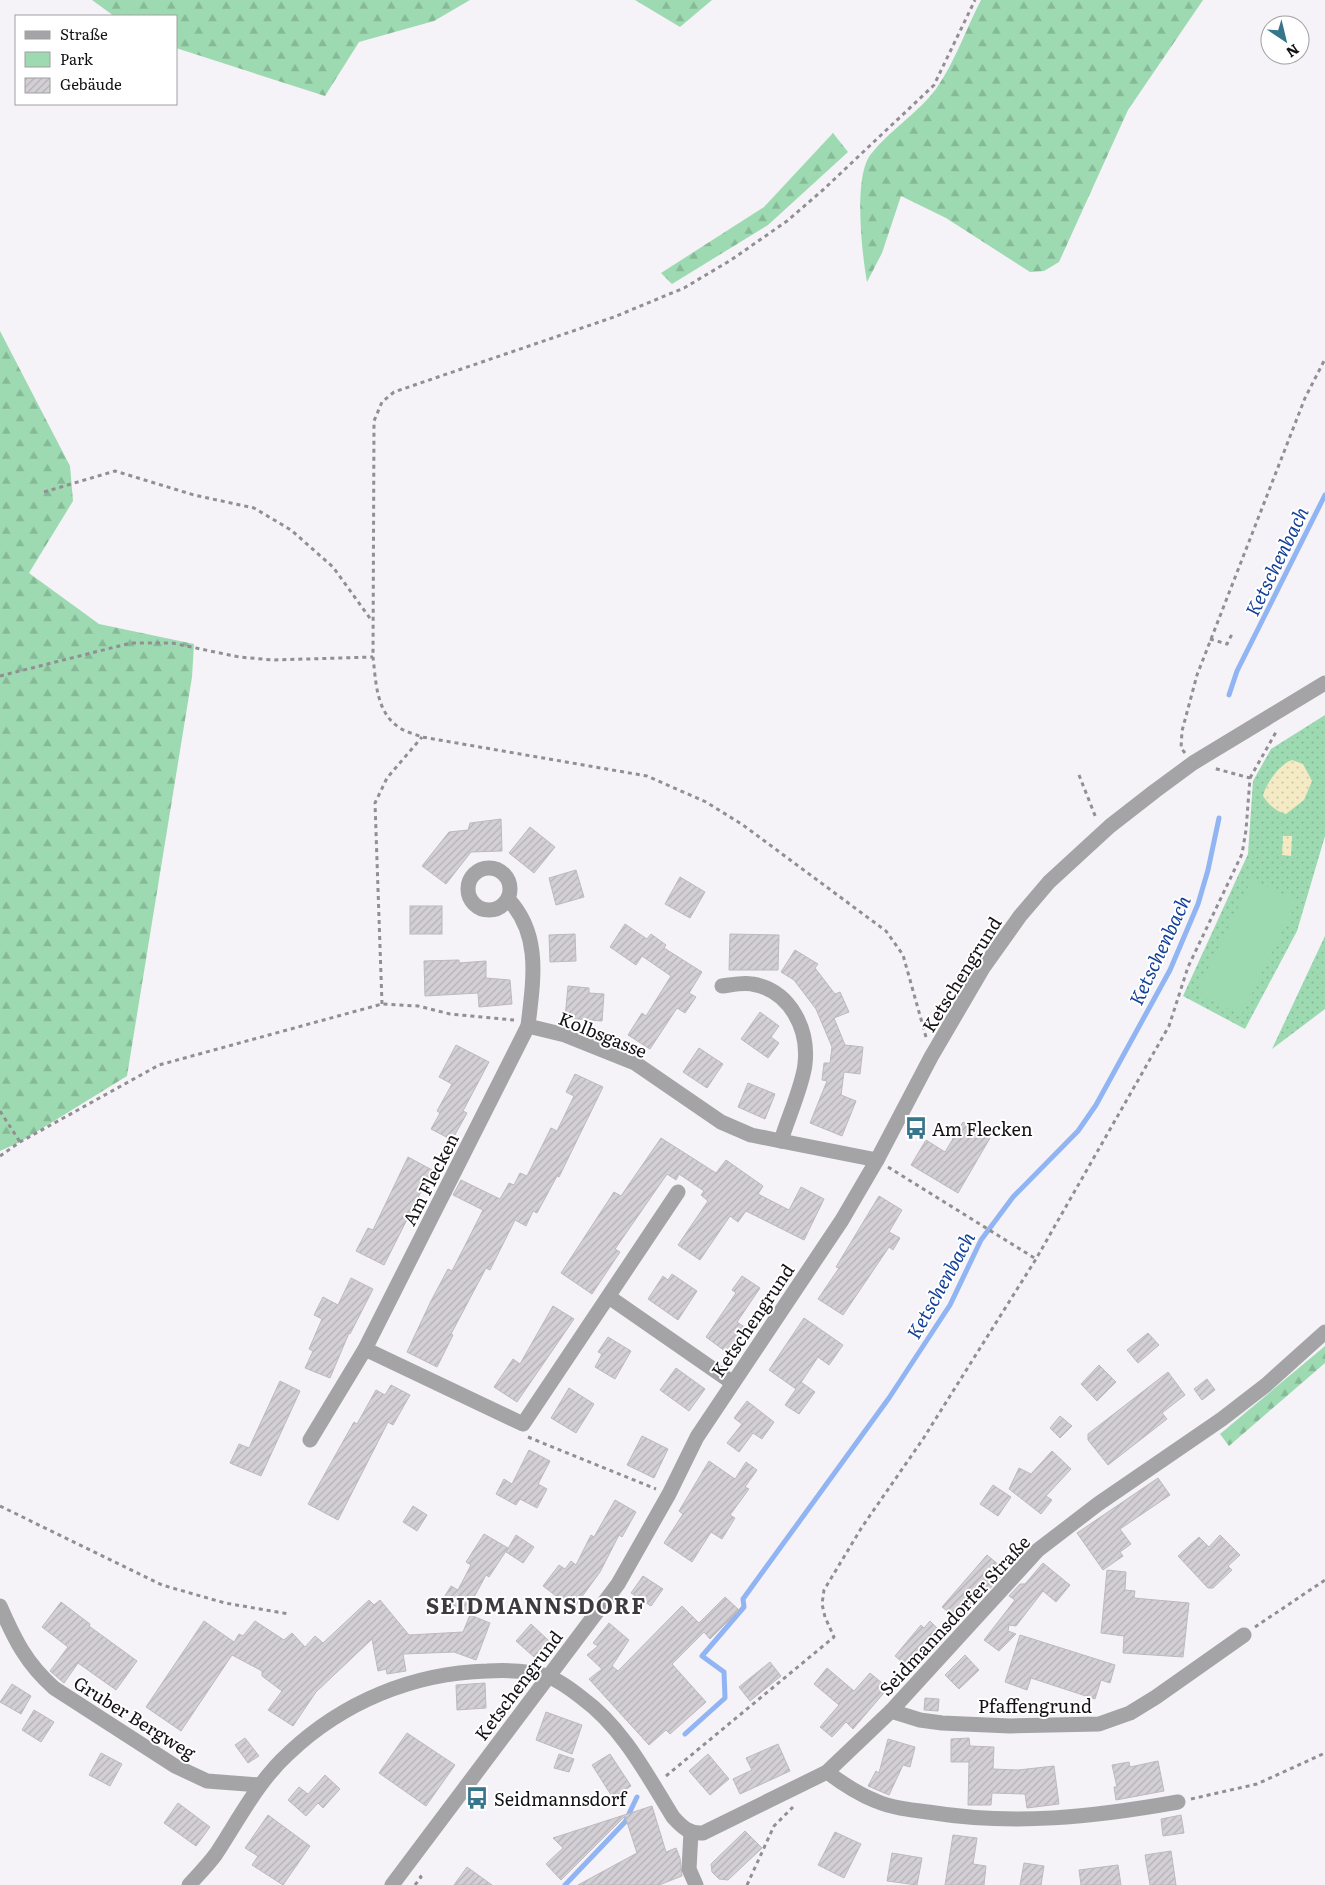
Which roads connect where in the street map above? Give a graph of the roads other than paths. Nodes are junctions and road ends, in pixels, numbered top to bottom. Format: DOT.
graph roads {
  1 [pos="1325,683"];
  2 [pos="508,899"];
  3 [pos="722,986"];
  4 [pos="528,1026"];
  5 [pos="781,1141"];
  6 [pos="877,1160"];
  7 [pos="678,1192"];
  8 [pos="609,1297"];
  9 [pos="1325,1332"];
  10 [pos="365,1349"];
  11 [pos="733,1383"];
  12 [pos="310,1440"];
  13 [pos="0,1606"];
  14 [pos="1244,1635"];
  15 [pos="548,1676"];
  16 [pos="891,1711"];
  17 [pos="827,1772"];
  18 [pos="260,1785"];
  19 [pos="1178,1802"];
  20 [pos="691,1832"];
  21 [pos="189,1885"];
  22 [pos="392,1885"];
  23 [pos="696,1885"];
  1 -- 6 [label="street, Ketschengrund"];
  2 -- 4 [label="street"];
  3 -- 5 [label="street"];
  4 -- 5 [label="street, Kolbsgasse"];
  4 -- 10 [label="street, Am Flecken"];
  5 -- 6 [label="street, Kolbsgasse"];
  6 -- 11 [label="street, Ketschengrund"];
  7 -- 8 [label="street"];
  8 -- 10 [label="street"];
  8 -- 11 [label="street"];
  9 -- 16 [label="street, Seidmannsdorfer Straße"];
  10 -- 12 [label="street, Am Flecken"];
  11 -- 15 [label="street, Ketschengrund"];
  13 -- 18 [label="street, Gruber Bergweg"];
  14 -- 16 [label="street, Pfaffengrund"];
  15 -- 18 [label="street"];
  15 -- 20 [label="street"];
  15 -- 22 [label="street, Ketschengrund"];
  16 -- 17 [label="street, Seidmannsdorfer Straße"];
  17 -- 19 [label="street"];
  17 -- 20 [label="street, Seidmannsdorfer Straße"];
  18 -- 21 [label="street"];
  20 -- 23 [label="street"];
}
